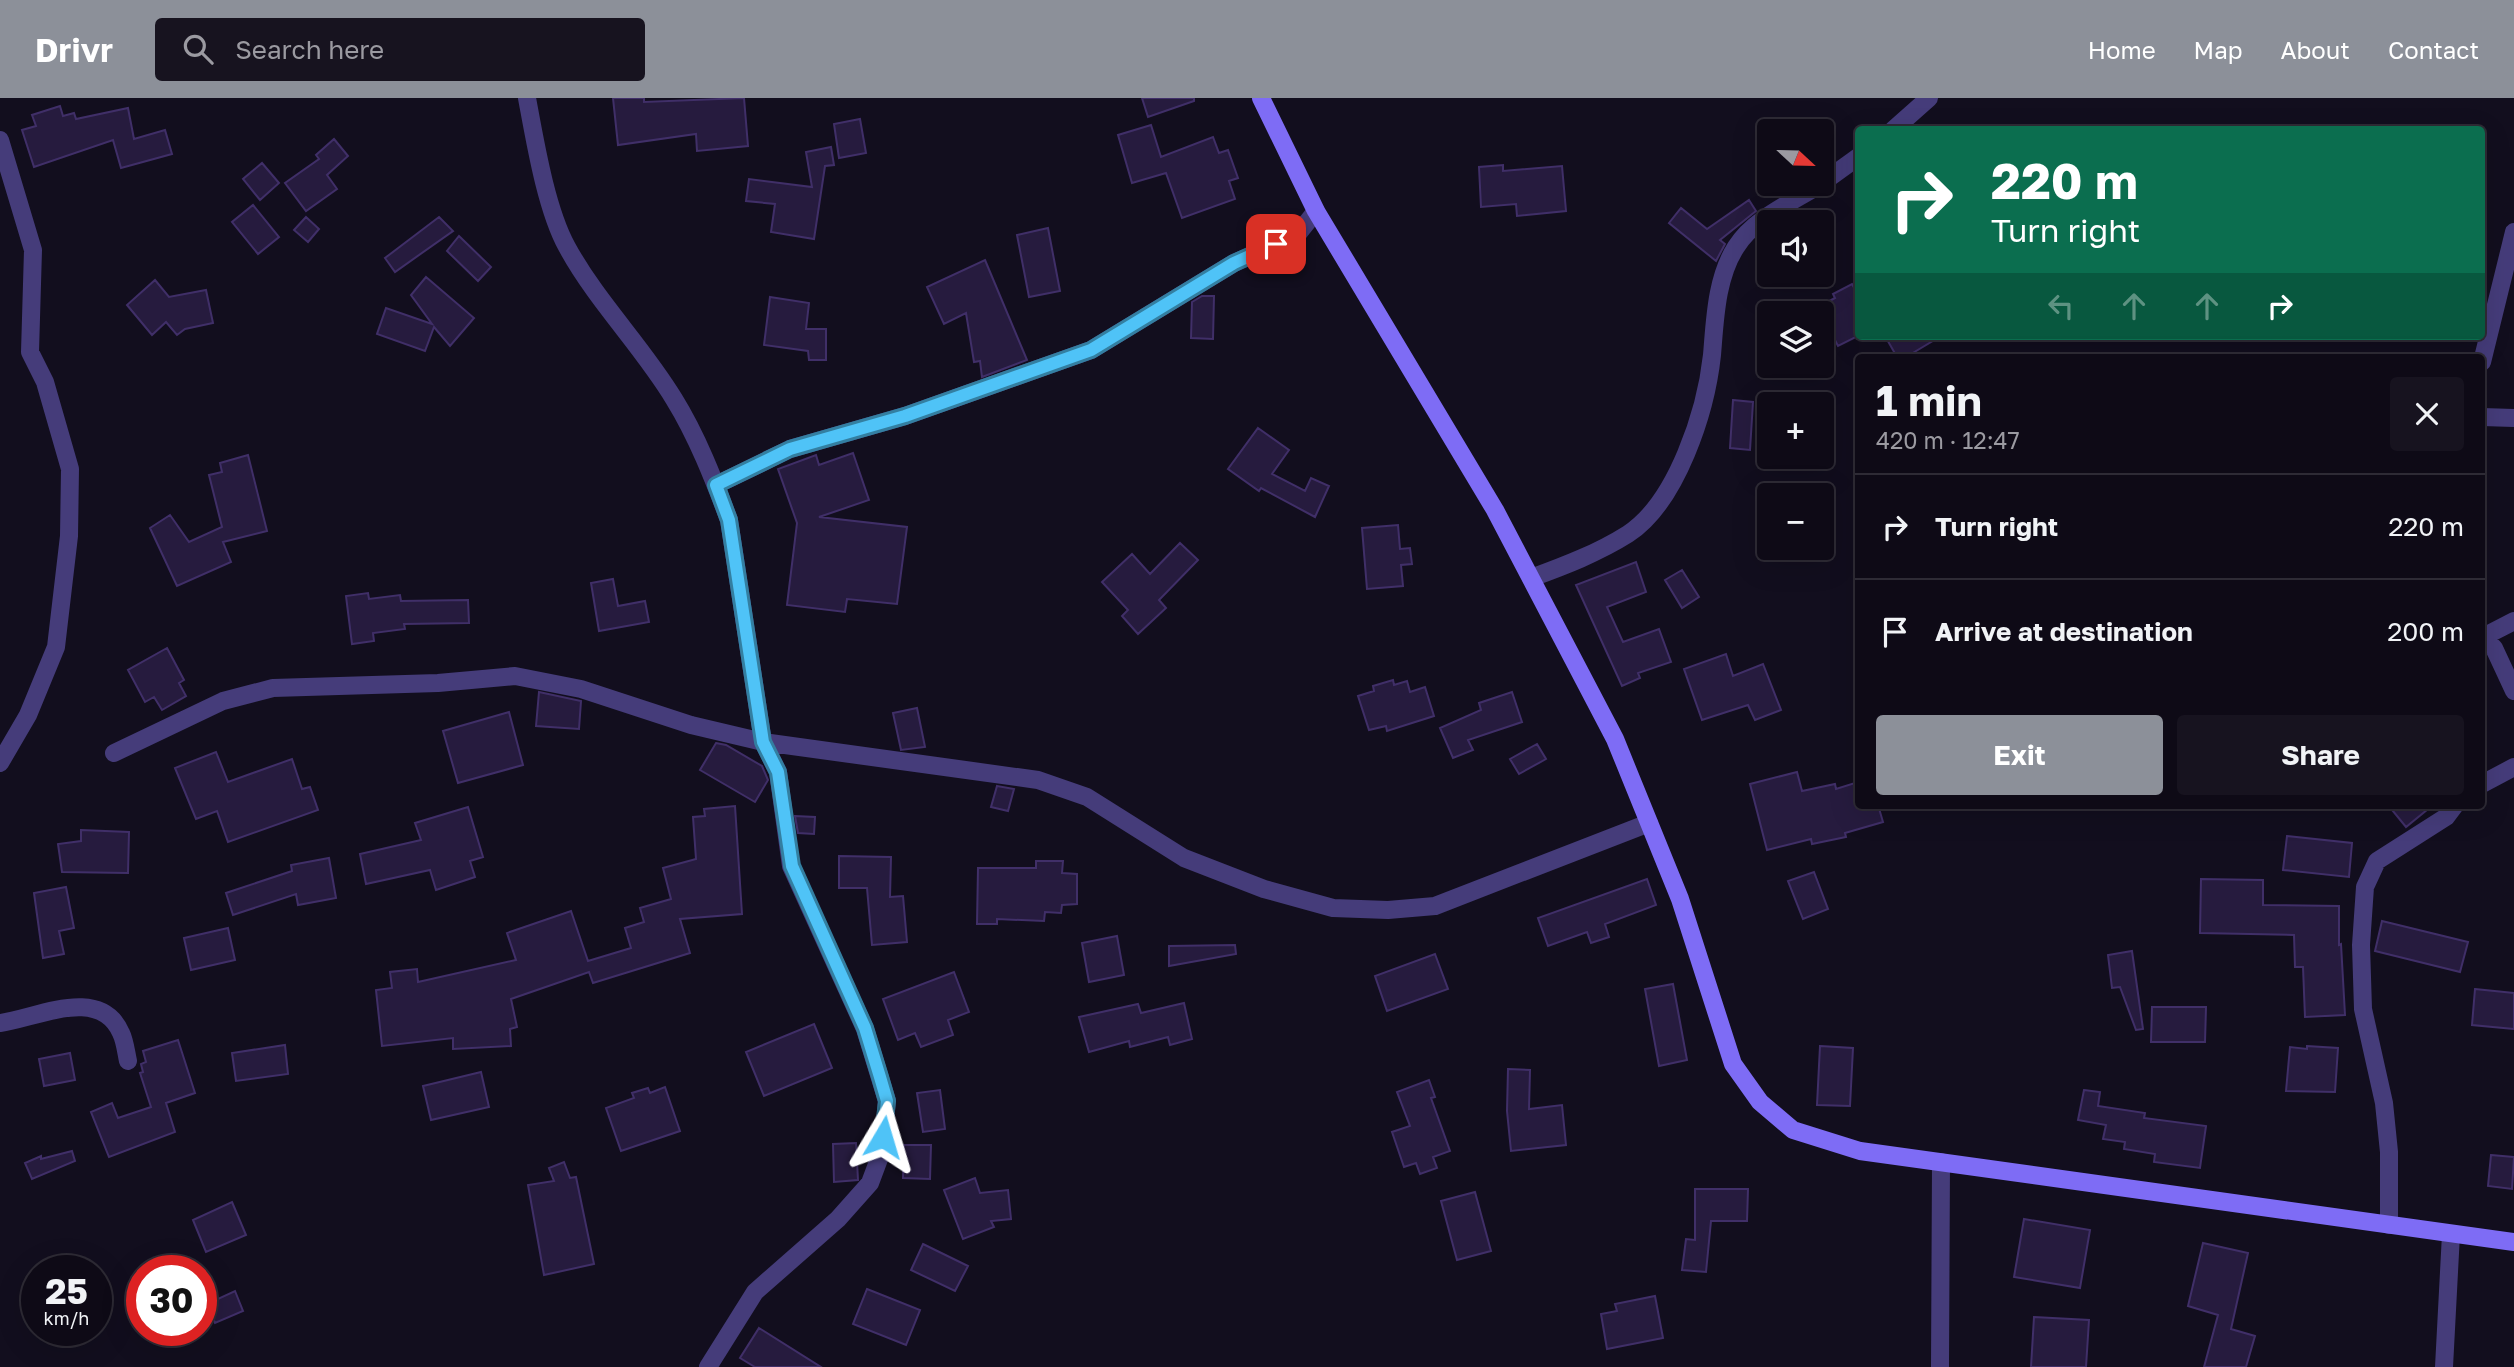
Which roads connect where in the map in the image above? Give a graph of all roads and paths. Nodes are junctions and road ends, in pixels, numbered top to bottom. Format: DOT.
graph roads {
  1 [pos="527,98"];
  2 [pos="1261,98"];
  3 [pos="1929,98"];
  4 [pos="1898,126"];
  5 [pos="0,140"];
  6 [pos="1855,159"];
  7 [pos="1834,174"];
  8 [pos="1801,196"];
  9 [pos="1317,211"];
  10 [pos="2514,232"];
  11 [pos="2484,354"];
  12 [pos="2485,417"];
  13 [pos="2514,418"];
  14 [pos="716,485"];
  15 [pos="1531,578"];
  16 [pos="2514,621"];
  17 [pos="2485,636"];
  18 [pos="2485,640"];
  19 [pos="2514,691"];
  20 [pos="763,742"];
  21 [pos="114,753"];
  22 [pos="0,763"];
  23 [pos="2514,767"];
  24 [pos="2485,782"];
  25 [pos="2452,809"];
  26 [pos="1649,823"];
  27 [pos="0,1023"];
  28 [pos="128,1060"];
  29 [pos="1941,1162"];
  30 [pos="2389,1225"];
  31 [pos="2451,1234"];
  32 [pos="2514,1242"];
  33 [pos="708,1367"];
  34 [pos="1940,1367"];
  35 [pos="2444,1367"];
  1 -- 14 [label="street"];
  2 -- 9 [label="main road"];
  3 -- 4 [label="street"];
  5 -- 22 [label="street"];
  6 -- 7 [label="street"];
  8 -- 15 [label="street"];
  9 -- 14 [label="street"];
  9 -- 15 [label="main road"];
  10 -- 11 [label="street"];
  12 -- 13 [label="street"];
  14 -- 20 [label="street"];
  15 -- 26 [label="main road"];
  16 -- 17 [label="street"];
  18 -- 19 [label="street"];
  20 -- 21 [label="street"];
  20 -- 26 [label="street"];
  20 -- 33 [label="street"];
  23 -- 24 [label="street"];
  25 -- 30 [label="street"];
  26 -- 29 [label="main road"];
  27 -- 28 [label="street"];
  29 -- 30 [label="main road"];
  29 -- 34 [label="street"];
  30 -- 31 [label="main road"];
  31 -- 32 [label="main road"];
  31 -- 35 [label="street"];
}
